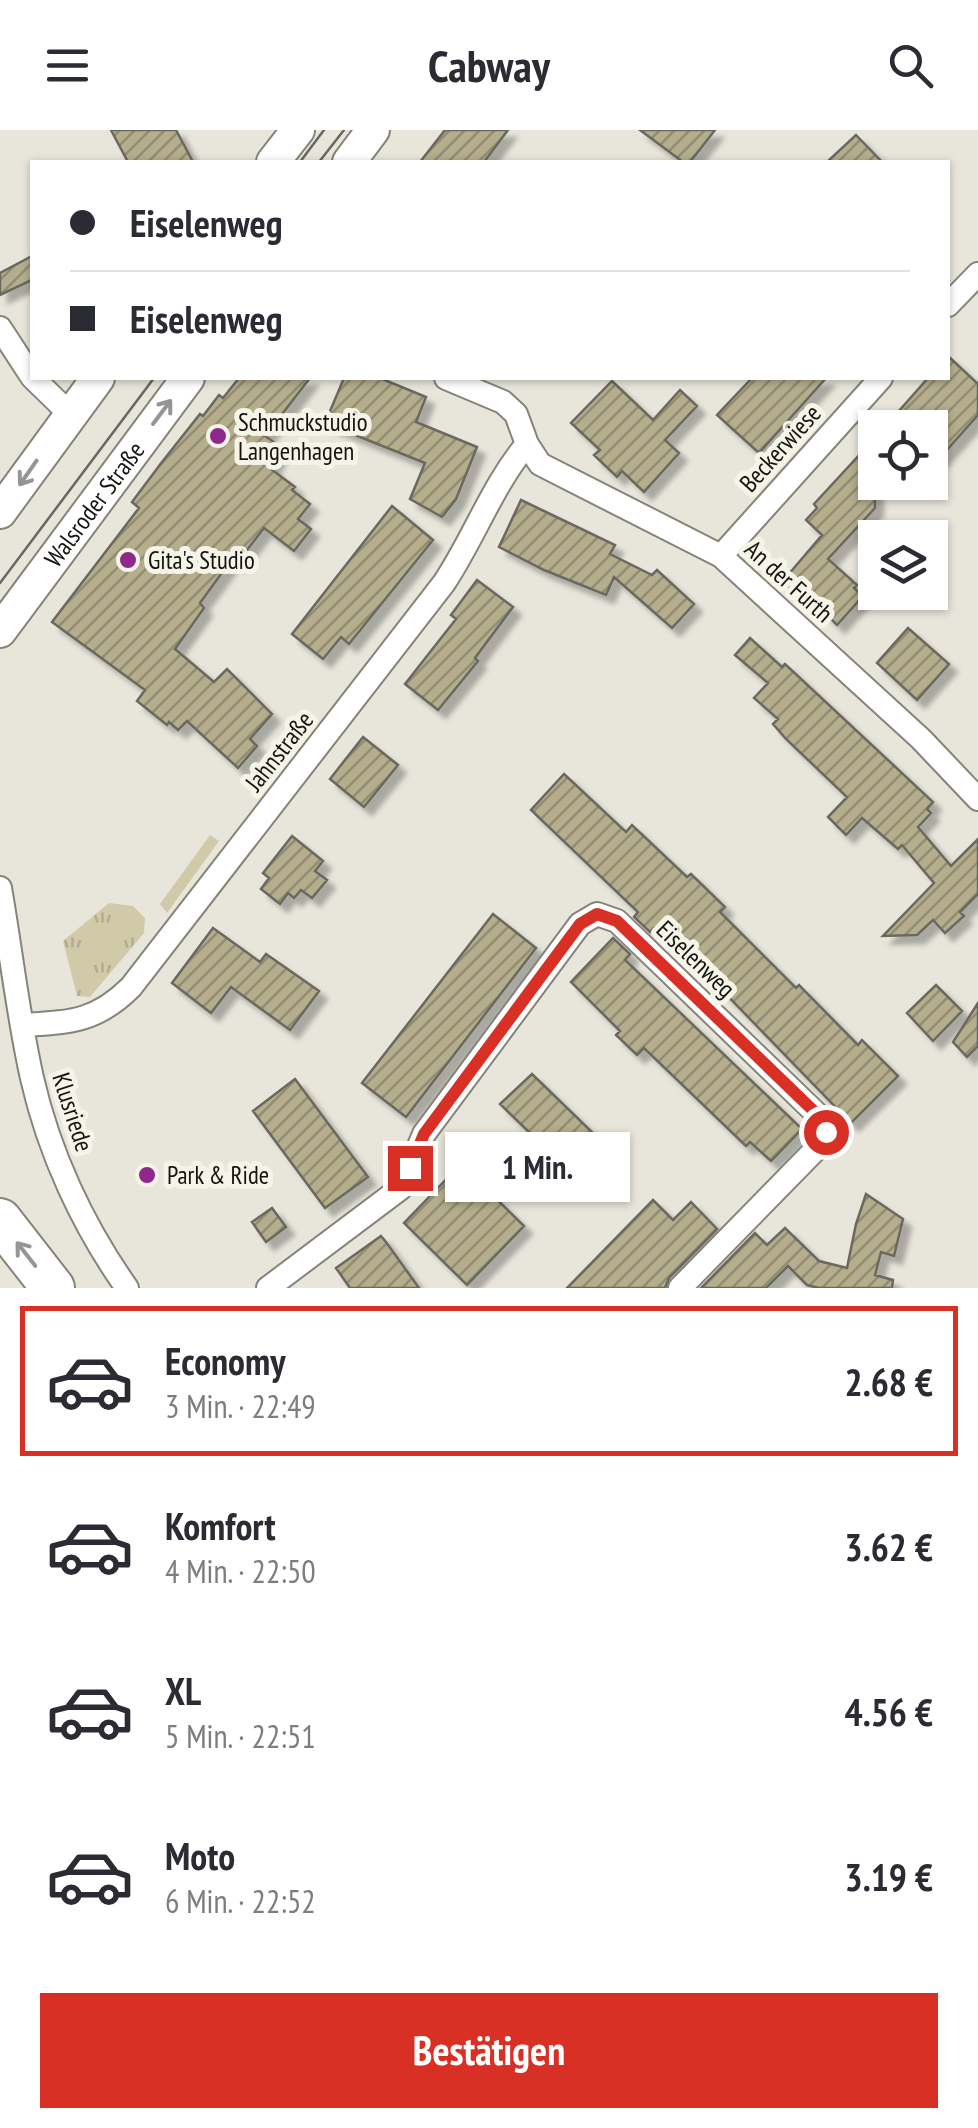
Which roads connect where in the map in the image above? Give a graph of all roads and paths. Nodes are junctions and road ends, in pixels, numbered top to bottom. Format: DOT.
graph roads {
  1 [pos="298,130"];
  2 [pos="373,130"];
  3 [pos="275,160"];
  4 [pos="350,160"];
  5 [pos="978,274"];
  6 [pos="950,303"];
  7 [pos="0,328"];
  8 [pos="30,373"];
  9 [pos="36,380"];
  10 [pos="96,380"];
  11 [pos="187,380"];
  12 [pos="451,380"];
  13 [pos="879,380"];
  14 [pos="70,414"];
  15 [pos="526,444"];
  16 [pos="0,512"];
  17 [pos="721,556"];
  18 [pos="0,631"];
  19 [pos="978,799"];
  20 [pos="0,888"];
  21 [pos="4,928"];
  22 [pos="24,1025"];
  23 [pos="0,1220"];
  24 [pos="53,1288"];
  25 [pos="127,1288"];
  26 [pos="268,1288"];
  27 [pos="680,1288"];
  1 -- 3 [label="main road"];
  2 -- 4 [label="main road"];
  5 -- 6 [label="street"];
  7 -- 8 [label="street"];
  9 -- 14 [label="street"];
  10 -- 14 [label="main road"];
  18 -- 11 [label="main road, Walsroder Straße, one-way"];
  12 -- 15 [label="street, An der Furth"];
  13 -- 17 [label="street, Beckerwiese"];
  14 -- 16 [label="main road, one-way"];
  15 -- 17 [label="street, An der Furth"];
  15 -- 22 [label="street, Jahnstraße"];
  17 -- 19 [label="street, An der Furth"];
  20 -- 21 [label="street, Klusriede"];
  21 -- 22 [label="street, Klusriede"];
  22 -- 25 [label="street, Klusriede"];
  24 -- 23 [label="highway, one-way"];
  26 -- 27 [label="street, Eiselenweg"];
}
